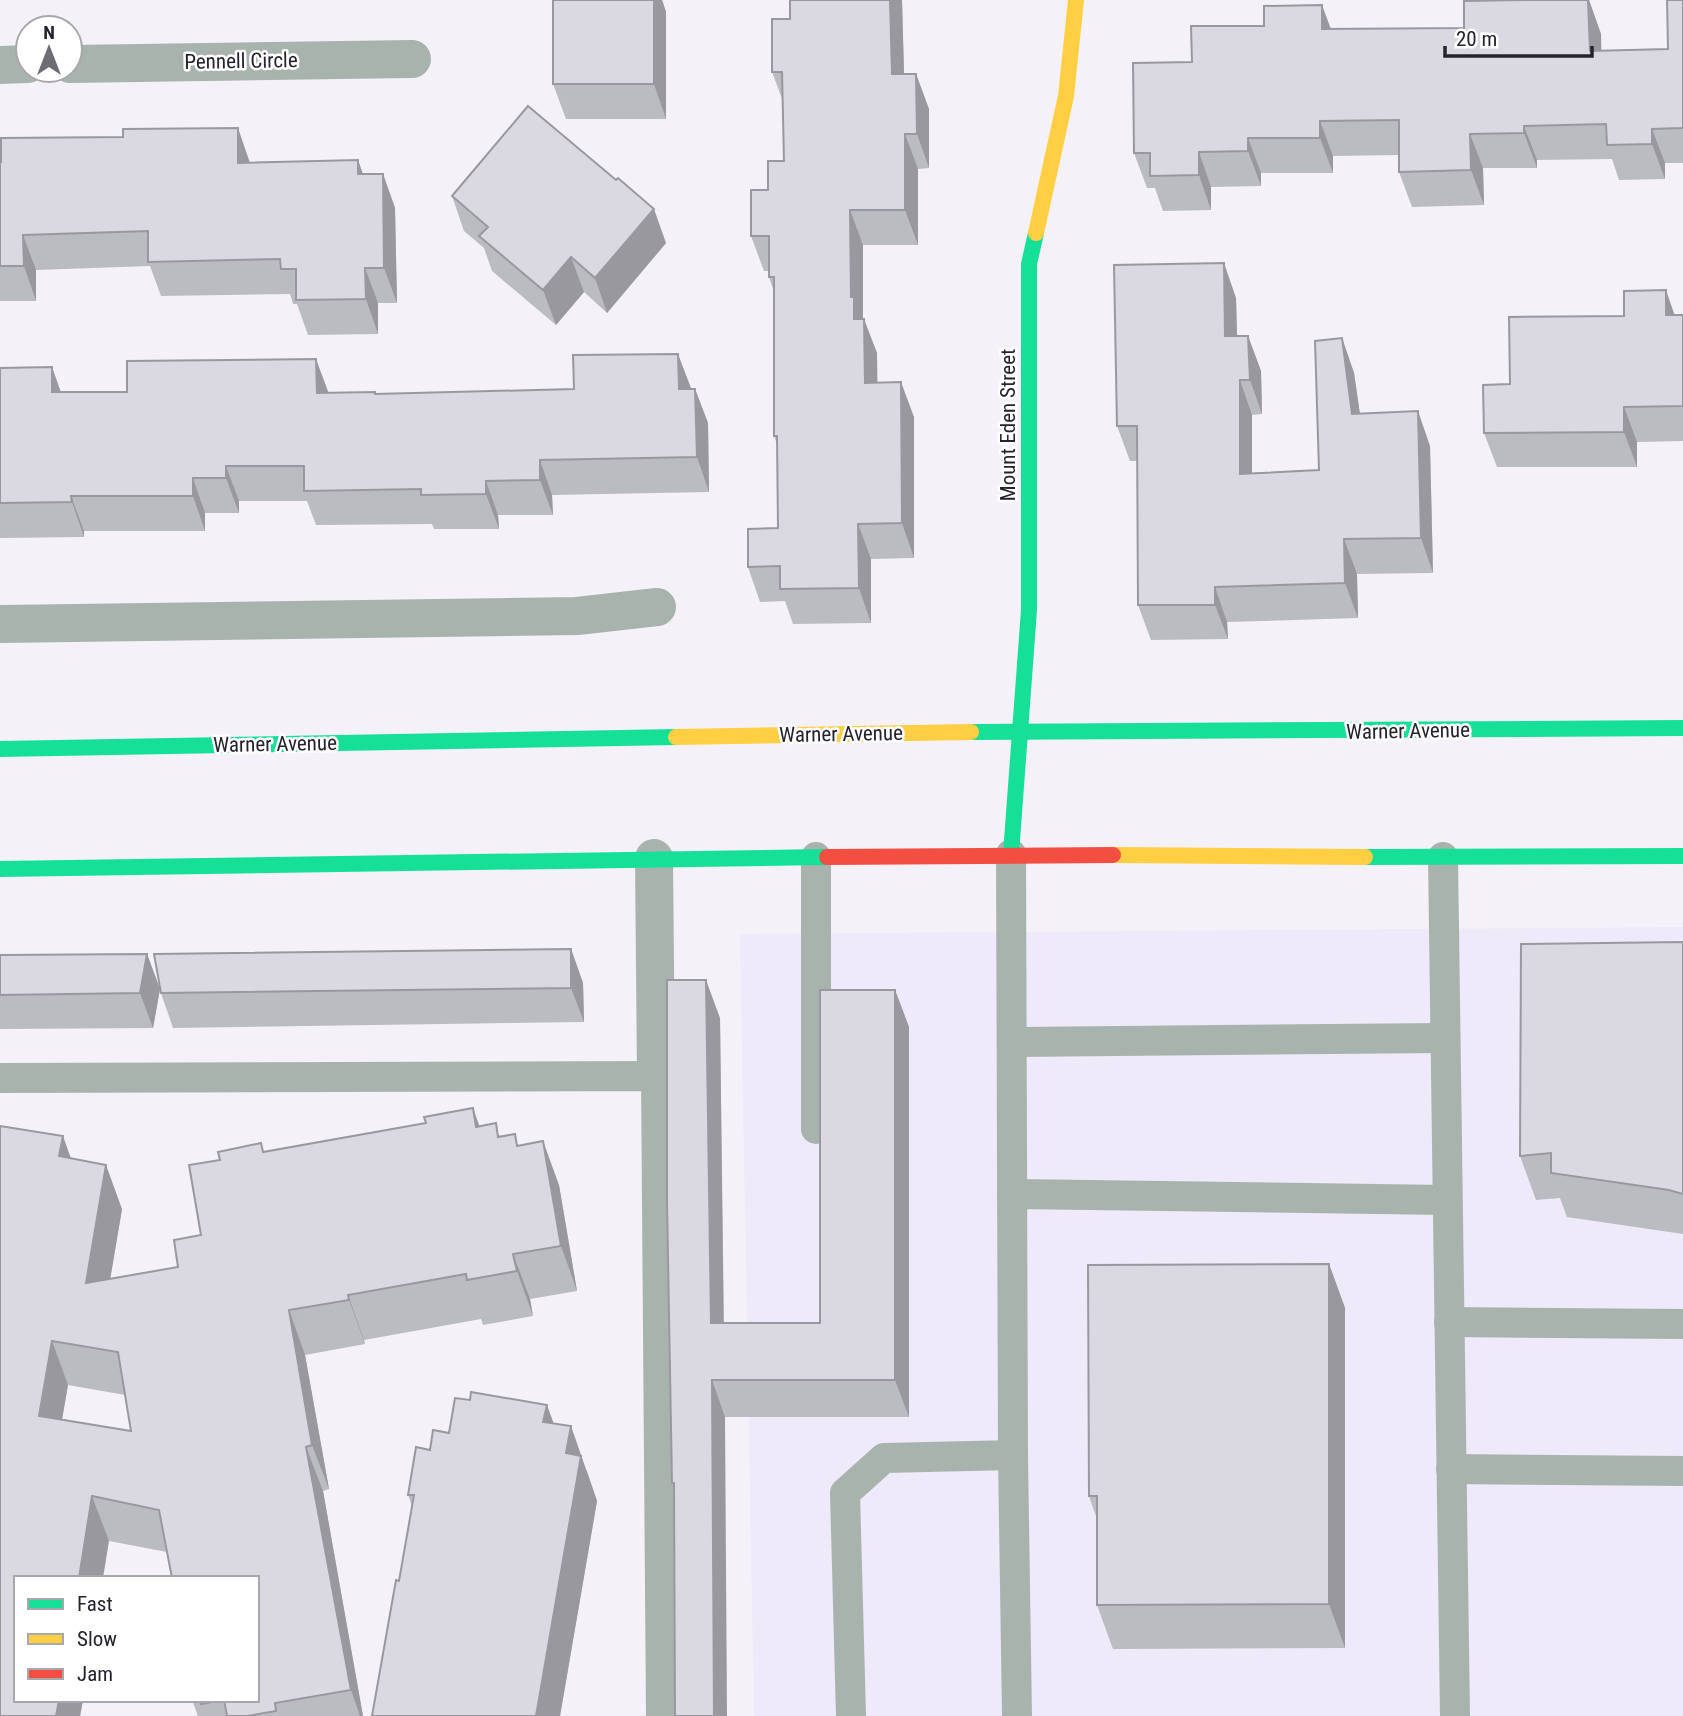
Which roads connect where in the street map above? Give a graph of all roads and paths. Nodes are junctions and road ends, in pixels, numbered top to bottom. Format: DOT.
graph roads {
  1 [pos="1076,0"];
  2 [pos="412,59"];
  3 [pos="84,64"];
  4 [pos="657,607"];
  5 [pos="0,624"];
  6 [pos="1683,728"];
  7 [pos="1022,731"];
  8 [pos="0,749"];
  9 [pos="1011,854"];
  10 [pos="1683,856"];
  11 [pos="816,857"];
  12 [pos="1443,857"];
  13 [pos="654,858"];
  14 [pos="0,869"];
  15 [pos="1445,1038"];
  16 [pos="1012,1042"];
  17 [pos="656,1076"];
  18 [pos="0,1078"];
  19 [pos="816,1129"];
  20 [pos="1012,1194"];
  21 [pos="1447,1200"];
  22 [pos="1449,1322"];
  23 [pos="1683,1324"];
  24 [pos="1013,1455"];
  25 [pos="1451,1469"];
  26 [pos="1683,1471"];
  27 [pos="662,1716"];
  28 [pos="851,1716"];
  29 [pos="1017,1716"];
  30 [pos="1455,1716"];
  1 -- 7 [label="main road, Mount Eden Street"];
  2 -- 3 [label="street, Pennell Circle"];
  4 -- 5 [label="street"];
  6 -- 7 [label="main road, Warner Avenue"];
  7 -- 8 [label="main road, Warner Avenue"];
  7 -- 9 [label="main road, Mount Eden Street"];
  9 -- 11 [label="main road"];
  9 -- 12 [label="main road"];
  9 -- 16 [label="lane"];
  10 -- 12 [label="main road"];
  11 -- 13 [label="main road"];
  11 -- 19 [label="lane"];
  12 -- 15 [label="lane"];
  13 -- 14 [label="main road"];
  13 -- 17 [label="street"];
  15 -- 16 [label="lane"];
  15 -- 21 [label="lane"];
  16 -- 20 [label="lane"];
  17 -- 18 [label="lane"];
  17 -- 27 [label="lane"];
  20 -- 21 [label="lane"];
  20 -- 24 [label="lane"];
  21 -- 22 [label="lane"];
  22 -- 23 [label="lane"];
  22 -- 25 [label="lane"];
  24 -- 28 [label="lane"];
  24 -- 29 [label="lane"];
  25 -- 26 [label="lane"];
  25 -- 30 [label="lane"];
}
